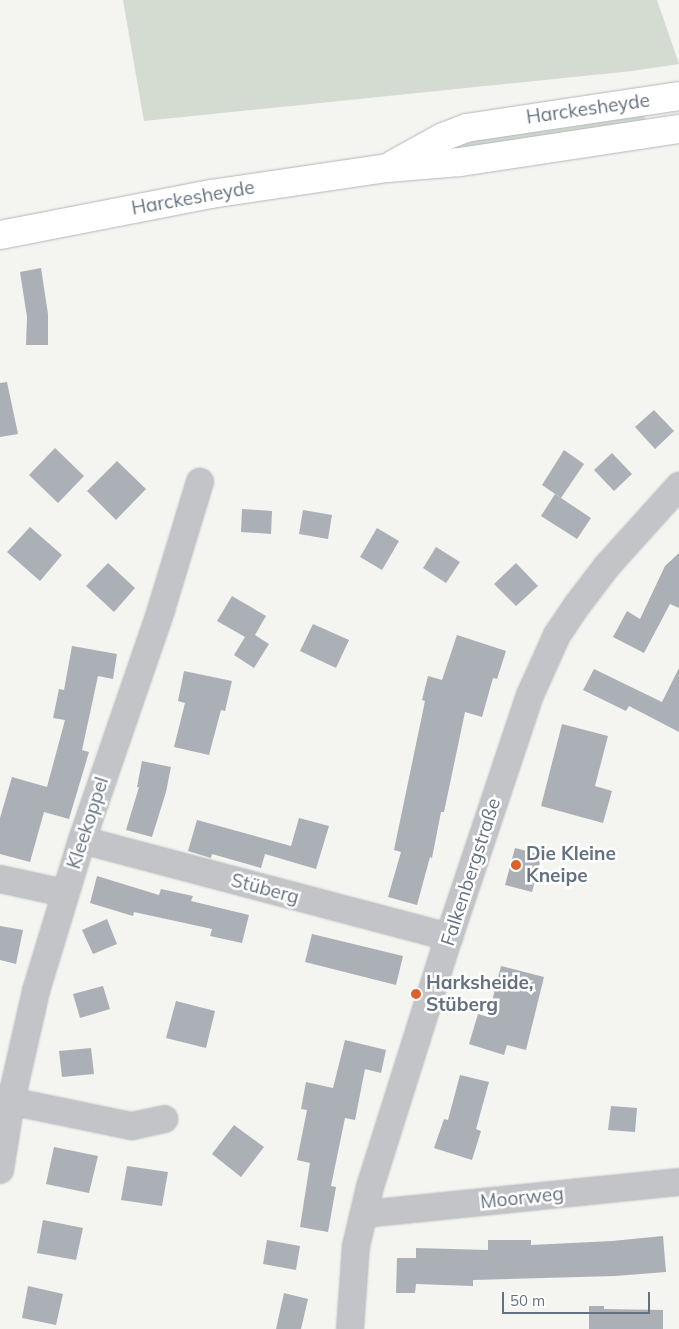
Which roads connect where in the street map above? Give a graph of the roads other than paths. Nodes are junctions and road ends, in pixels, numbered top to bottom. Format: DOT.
graph roads {
  1 [pos="679,96"];
  2 [pos="679,129"];
  3 [pos="387,168"];
  4 [pos="0,235"];
  5 [pos="200,482"];
  6 [pos="679,486"];
  7 [pos="82,840"];
  8 [pos="0,879"];
  9 [pos="65,893"];
  10 [pos="449,937"];
  11 [pos="6,1100"];
  12 [pos="164,1119"];
  13 [pos="0,1170"];
  14 [pos="679,1182"];
  15 [pos="364,1214"];
  16 [pos="350,1329"];
  1 -- 3 [label="main road, Harckesheyde"];
  2 -- 3 [label="main road, Harckesheyde"];
  3 -- 4 [label="main road, Harckesheyde"];
  5 -- 7 [label="street, Kleekoppel"];
  6 -- 10 [label="street, Falkenbergstraße"];
  7 -- 9 [label="street, Kleekoppel"];
  7 -- 10 [label="street, Stüberg"];
  8 -- 9 [label="street"];
  9 -- 11 [label="street, Kleekoppel"];
  10 -- 15 [label="street, Falkenbergstraße"];
  11 -- 12 [label="street"];
  11 -- 13 [label="street, Kleekoppel"];
  14 -- 15 [label="street, Moorweg"];
  15 -- 16 [label="street, Falkenbergstraße"];
}
